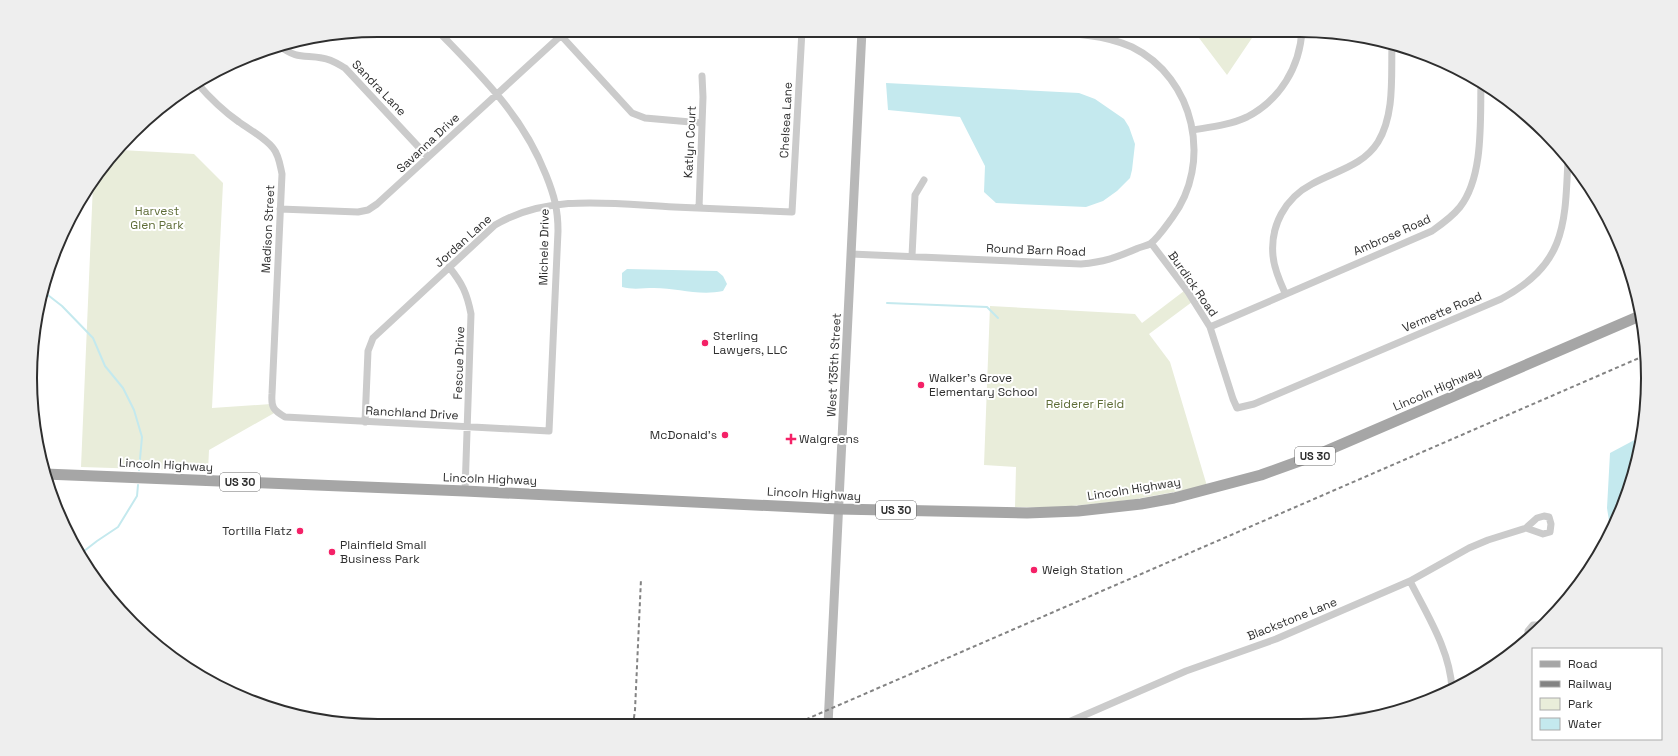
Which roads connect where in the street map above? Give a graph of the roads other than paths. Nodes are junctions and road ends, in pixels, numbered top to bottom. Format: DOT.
graph roads {
  1 [pos="444,37"];
  2 [pos="554,37"];
  3 [pos="562,37"];
  4 [pos="802,37"];
  5 [pos="862,37"];
  6 [pos="1099,37"];
  7 [pos="1302,37"];
  8 [pos="285,50"];
  9 [pos="1392,50"];
  10 [pos="702,76"];
  11 [pos="200,87"];
  12 [pos="1481,89"];
  13 [pos="497,94"];
  14 [pos="702,123"];
  15 [pos="1193,130"];
  16 [pos="428,157"];
  17 [pos="1568,166"];
  18 [pos="924,180"];
  19 [pos="556,205"];
  20 [pos="699,208"];
  21 [pos="280,209"];
  22 [pos="792,212"];
  23 [pos="1151,243"];
  24 [pos="851,254"];
  25 [pos="912,256"];
  26 [pos="449,267"];
  27 [pos="1285,293"];
  28 [pos="1635,318"];
  29 [pos="1210,327"];
  30 [pos="1237,408"];
  31 [pos="276,412"];
  32 [pos="365,422"];
  33 [pos="468,426"];
  34 [pos="549,431"];
  35 [pos="51,474"];
  36 [pos="465,491"];
  37 [pos="838,509"];
  38 [pos="1526,528"];
  39 [pos="1410,581"];
  40 [pos="1451,684"];
  41 [pos="828,719"];
  42 [pos="1076,719"];
  1 -- 13 [label="street, Michele Drive"];
  2 -- 13 [label="street, Savanna Drive"];
  3 -- 14 [label="street"];
  4 -- 22 [label="street, Chelsea Lane"];
  5 -- 24 [label="street, West 135th Street"];
  6 -- 15 [label="street, Round Barn Road"];
  7 -- 15 [label="street"];
  8 -- 16 [label="street, Sandra Lane"];
  9 -- 27 [label="street"];
  10 -- 14 [label="street, Katlyn Court"];
  11 -- 21 [label="street, Madison Street"];
  12 -- 27 [label="street, Ambrose Road"];
  13 -- 16 [label="street, Savanna Drive"];
  13 -- 19 [label="street, Michele Drive"];
  14 -- 20 [label="street, Katlyn Court"];
  15 -- 23 [label="street, Round Barn Road"];
  16 -- 21 [label="street, Savanna Drive"];
  17 -- 30 [label="street, Vermette Road"];
  18 -- 25 [label="street"];
  19 -- 20 [label="street, Jordan Lane"];
  19 -- 26 [label="street, Jordan Lane"];
  19 -- 34 [label="street, Michele Drive"];
  20 -- 22 [label="street, Jordan Lane"];
  21 -- 31 [label="street, Madison Street"];
  23 -- 25 [label="street, Round Barn Road"];
  23 -- 29 [label="street, Burdick Road"];
  24 -- 25 [label="street, Round Barn Road"];
  24 -- 37 [label="street, West 135th Street"];
  26 -- 32 [label="street, Jordan Lane"];
  26 -- 33 [label="street, Fescue Drive"];
  27 -- 29 [label="street, Ambrose Road"];
  28 -- 37 [label="main road, Lincoln Highway / US 30"];
  29 -- 30 [label="street, Burdick Road"];
  31 -- 32 [label="street, Ranchland Drive"];
  32 -- 33 [label="street, Ranchland Drive"];
  33 -- 34 [label="street, Ranchland Drive"];
  33 -- 36 [label="street, Fescue Drive"];
  35 -- 36 [label="main road, Lincoln Highway / US 30"];
  36 -- 37 [label="main road, Lincoln Highway / US 30"];
  37 -- 41 [label="street, West 135th Street"];
  38 -- 39 [label="street, Blackstone Lane"];
  39 -- 40 [label="street"];
  39 -- 42 [label="street, Blackstone Lane"];
}
